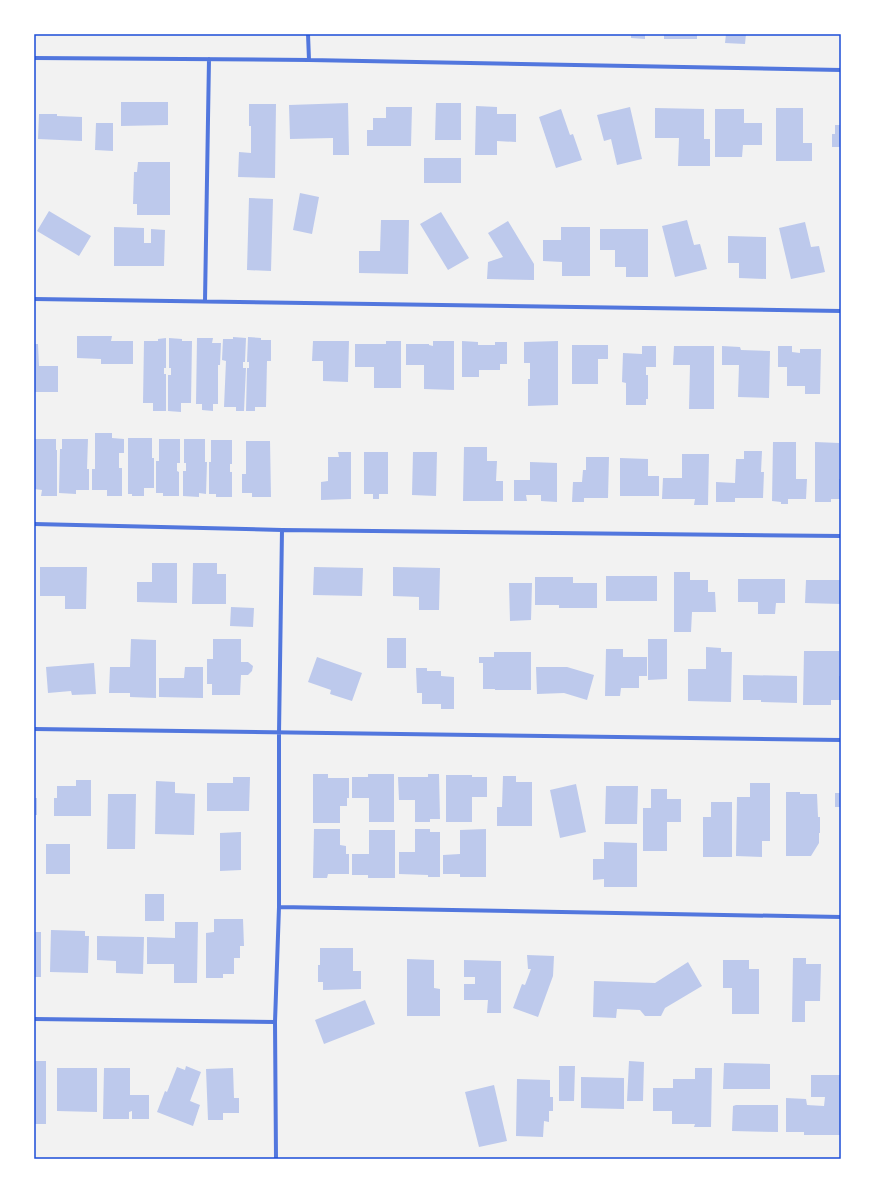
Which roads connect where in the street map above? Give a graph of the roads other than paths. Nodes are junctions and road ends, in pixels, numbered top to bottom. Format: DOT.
graph roads {
  1 [pos="308,34"];
  2 [pos="34,58"];
  3 [pos="209,59"];
  4 [pos="309,60"];
  5 [pos="841,70"];
  6 [pos="34,299"];
  7 [pos="204,302"];
  8 [pos="841,311"];
  9 [pos="34,524"];
  10 [pos="282,530"];
  11 [pos="841,536"];
  12 [pos="34,729"];
  13 [pos="279,733"];
  14 [pos="841,740"];
  15 [pos="279,907"];
  16 [pos="841,917"];
  17 [pos="34,1019"];
  18 [pos="275,1022"];
  19 [pos="276,1159"];
  1 -- 4 [label="street"];
  2 -- 3 [label="street"];
  3 -- 4 [label="street"];
  3 -- 7 [label="street"];
  4 -- 5 [label="street"];
  6 -- 7 [label="street"];
  7 -- 8 [label="street"];
  9 -- 10 [label="street"];
  10 -- 11 [label="street"];
  10 -- 13 [label="street"];
  12 -- 13 [label="street"];
  13 -- 14 [label="street"];
  13 -- 15 [label="street"];
  15 -- 16 [label="street"];
  15 -- 18 [label="street"];
  17 -- 18 [label="street"];
  18 -- 19 [label="street"];
}
